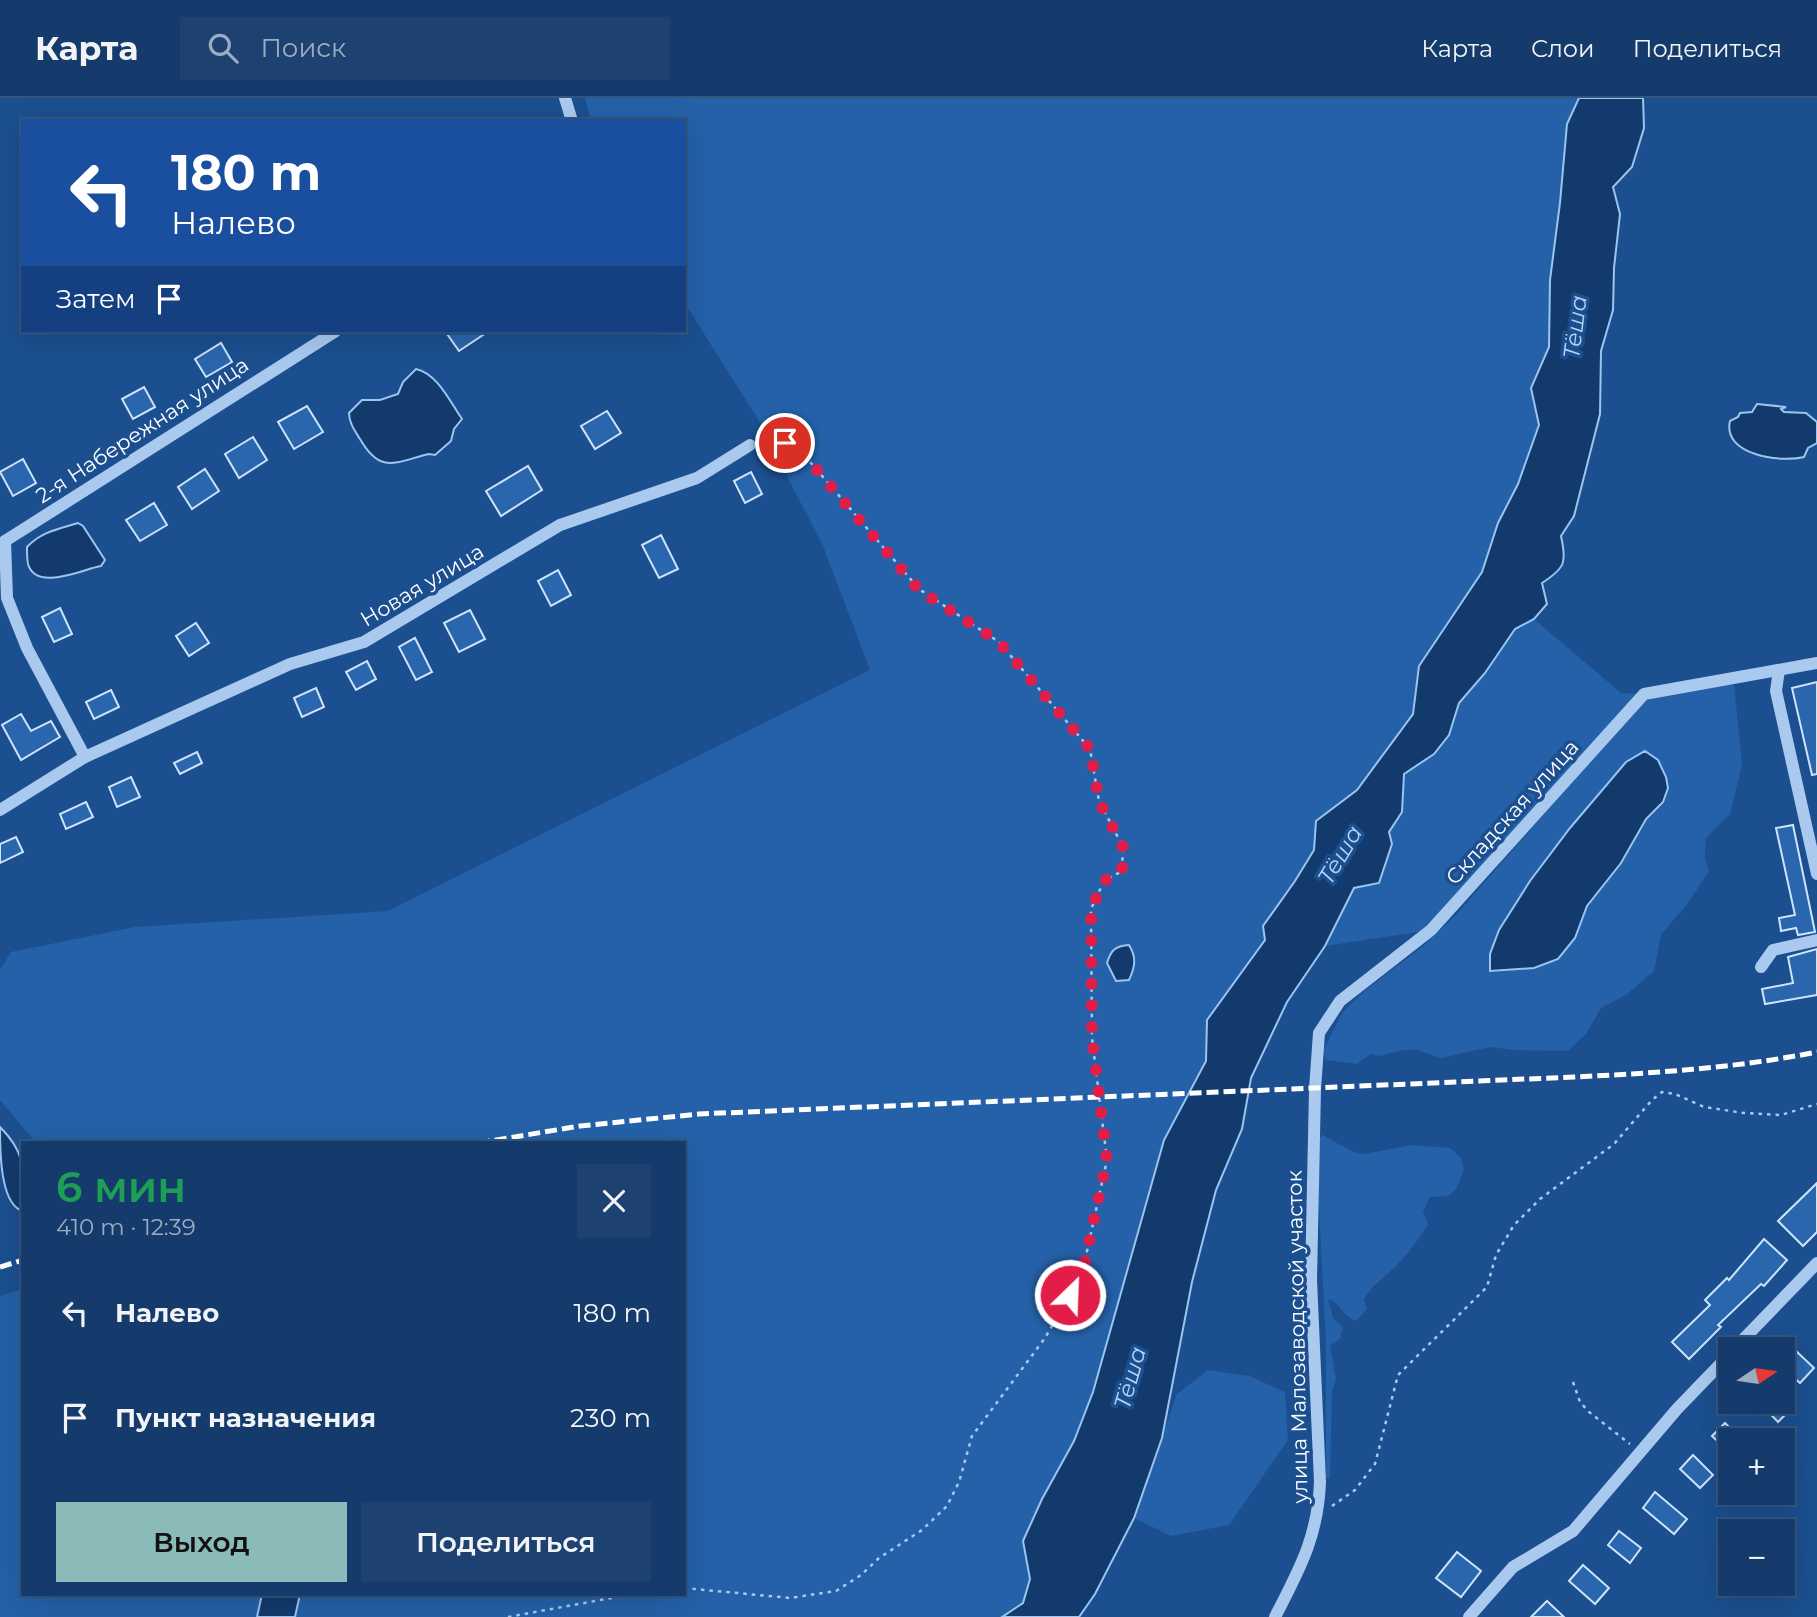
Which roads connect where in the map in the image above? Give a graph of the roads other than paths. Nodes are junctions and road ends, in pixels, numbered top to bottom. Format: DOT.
graph roads {
  1 [pos="565,98"];
  2 [pos="571,119"];
  3 [pos="333,333"];
  4 [pos="750,445"];
  5 [pos="3,541"];
  6 [pos="1817,663"];
  7 [pos="1779,670"];
  8 [pos="85,757"];
  9 [pos="0,810"];
  10 [pos="1817,874"];
  11 [pos="1817,940"];
  12 [pos="1762,967"];
  13 [pos="1315,1089"];
  14 [pos="1817,1263"];
  15 [pos="1746,1337"];
  16 [pos="1718,1367"];
  17 [pos="1275,1617"];
  18 [pos="1469,1617"];
  1 -- 2 [label="street"];
  3 -- 5 [label="street, 2-я Набережная улица"];
  4 -- 8 [label="street, Новая улица"];
  5 -- 8 [label="street"];
  6 -- 7 [label="street, Складская улица"];
  7 -- 10 [label="street"];
  7 -- 13 [label="street, Складская улица"];
  8 -- 9 [label="street, Новая улица"];
  11 -- 12 [label="street"];
  13 -- 17 [label="street, улица Малозаводской участок"];
  14 -- 15 [label="street"];
  16 -- 18 [label="street"];
}
